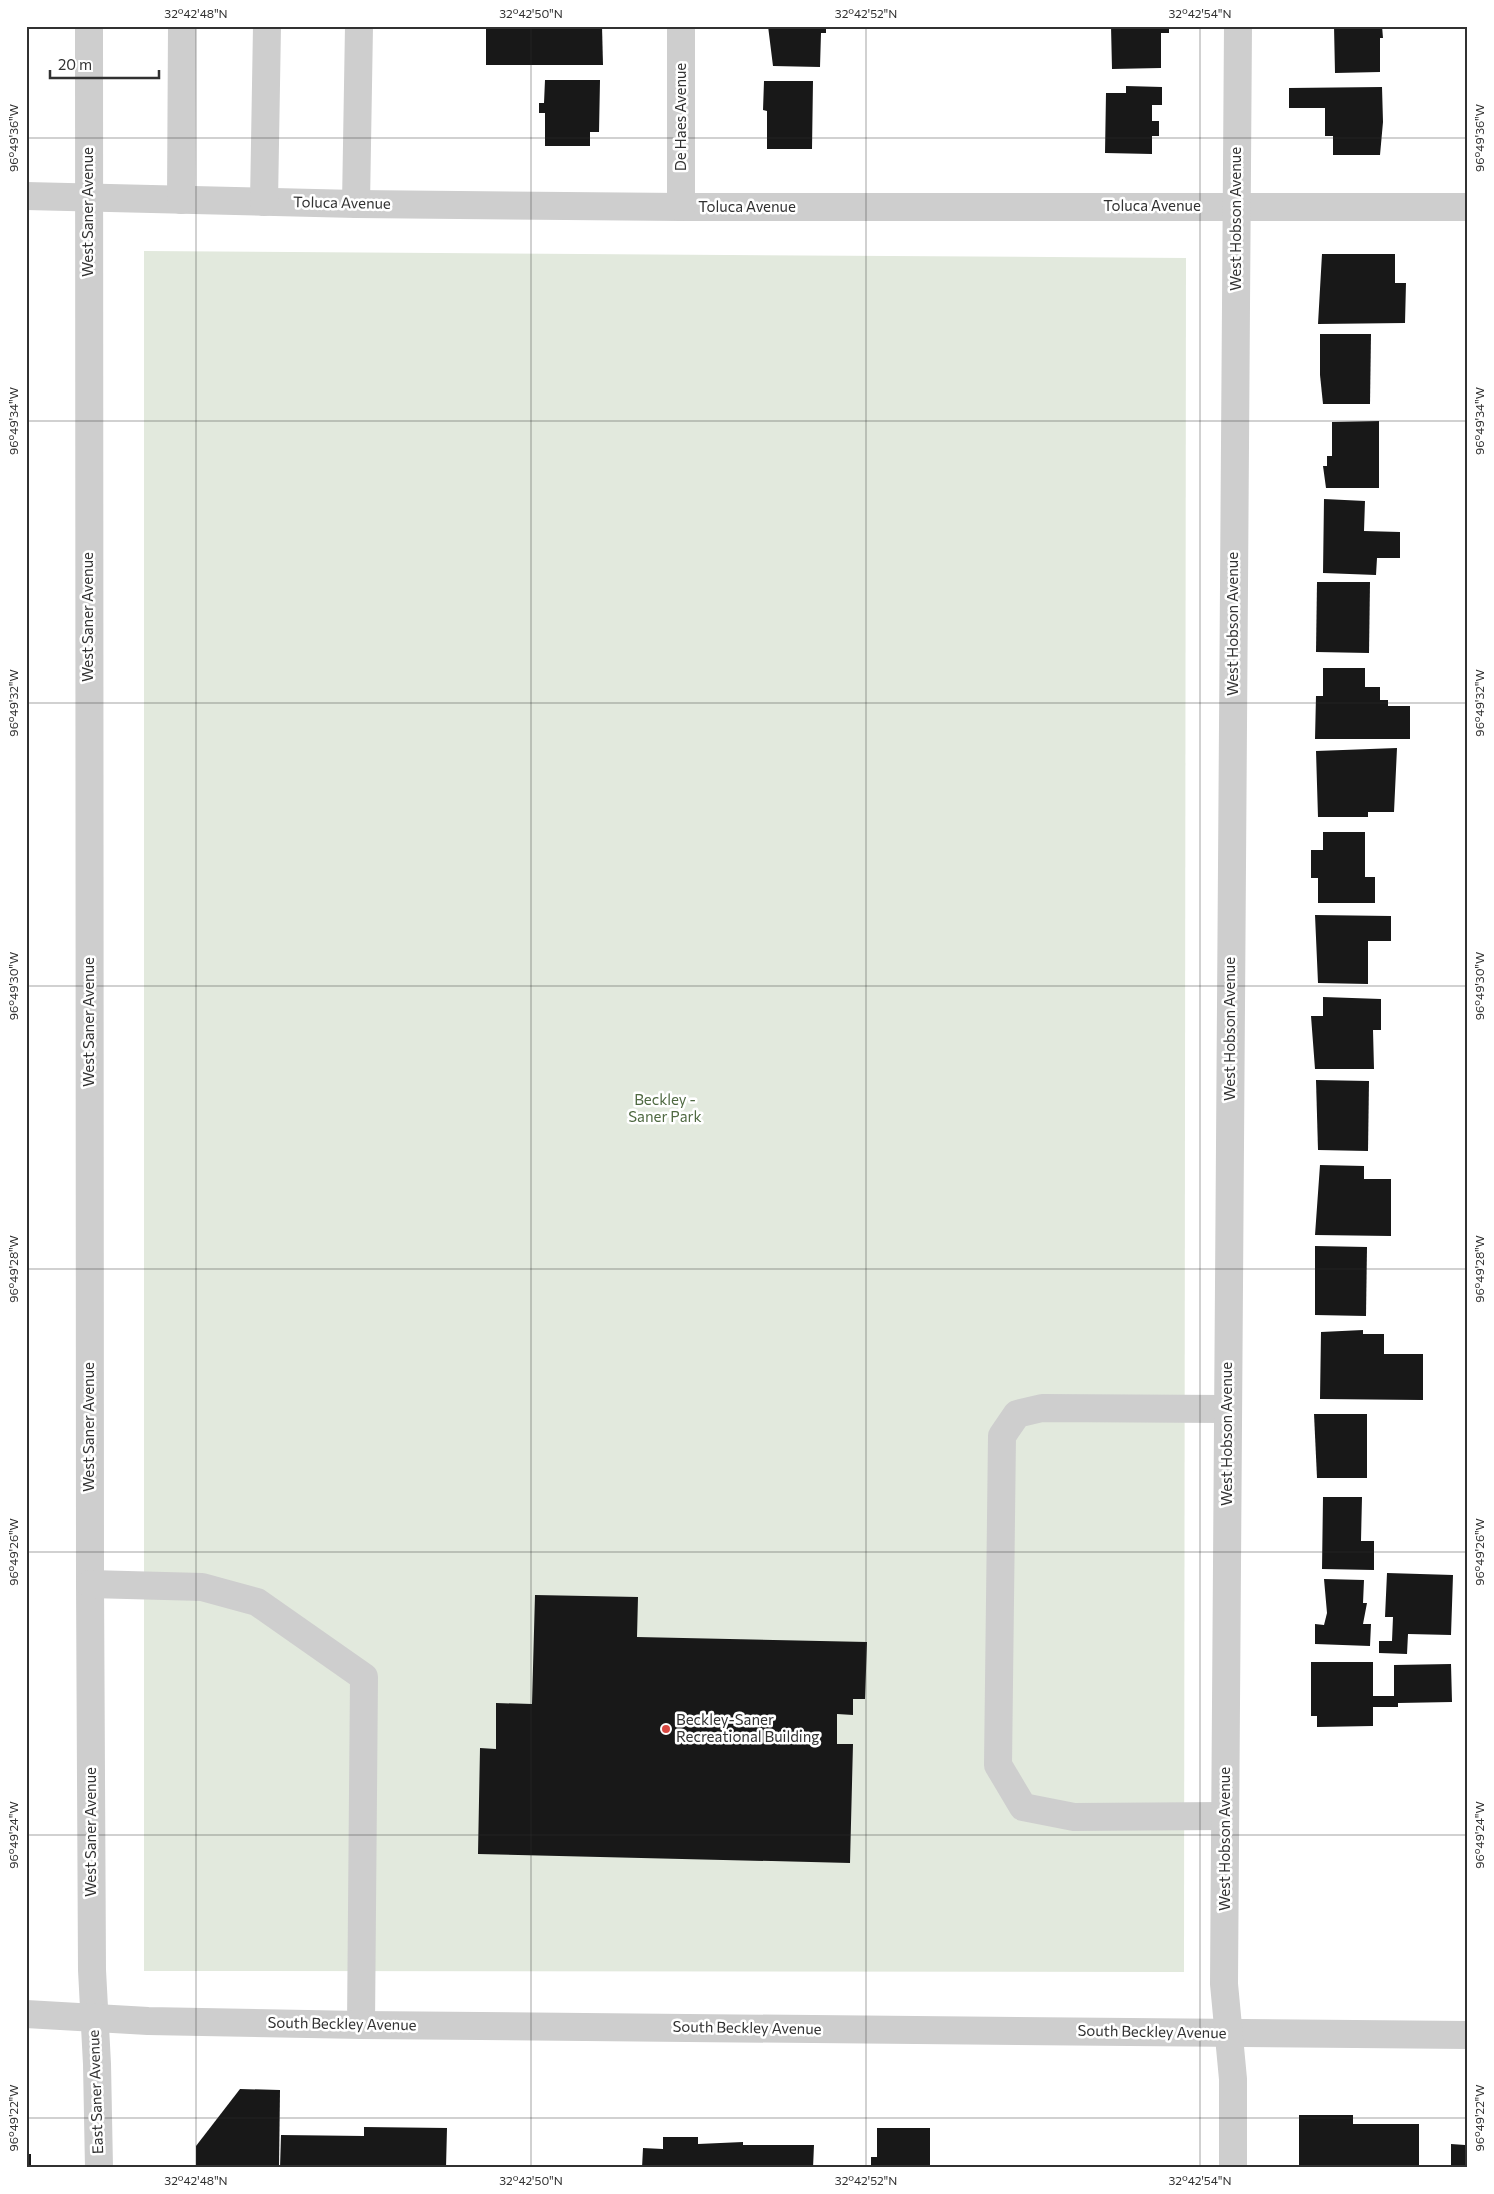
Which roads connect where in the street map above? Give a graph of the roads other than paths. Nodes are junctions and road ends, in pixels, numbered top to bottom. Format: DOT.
graph roads {
  1 [pos="89,26"];
  2 [pos="182,26"];
  3 [pos="268,26"];
  4 [pos="359,26"];
  5 [pos="681,26"];
  6 [pos="1238,26"];
  7 [pos="26,196"];
  8 [pos="88,198"];
  9 [pos="180,200"];
  10 [pos="264,202"];
  11 [pos="356,204"];
  12 [pos="1236,206"];
  13 [pos="680,207"];
  14 [pos="1468,207"];
  15 [pos="1227,1409"];
  16 [pos="90,1584"];
  17 [pos="1225,1816"];
  18 [pos="26,2014"];
  19 [pos="94,2017"];
  20 [pos="361,2025"];
  21 [pos="1230,2032"];
  22 [pos="1468,2035"];
  23 [pos="99,2168"];
  24 [pos="1233,2168"];
  1 -- 8 [label="street, West Saner Avenue"];
  2 -- 9 [label="street"];
  3 -- 10 [label="street"];
  4 -- 11 [label="street"];
  5 -- 13 [label="street, De Haes Avenue"];
  6 -- 12 [label="street, West Hobson Avenue"];
  7 -- 8 [label="street, Toluca Avenue"];
  8 -- 9 [label="street, Toluca Avenue"];
  8 -- 16 [label="street, West Saner Avenue"];
  9 -- 10 [label="street, Toluca Avenue"];
  10 -- 11 [label="street, Toluca Avenue"];
  11 -- 13 [label="street, Toluca Avenue"];
  12 -- 13 [label="street, Toluca Avenue"];
  12 -- 14 [label="street, Toluca Avenue"];
  12 -- 15 [label="street, West Hobson Avenue"];
  15 -- 17 [label="street, West Hobson Avenue"];
  15 -- 17 [label="street"];
  16 -- 19 [label="street, West Saner Avenue"];
  16 -- 20 [label="street"];
  17 -- 21 [label="street, West Hobson Avenue"];
  18 -- 19 [label="street, South Beckley Avenue"];
  19 -- 20 [label="street, South Beckley Avenue"];
  19 -- 23 [label="street, East Saner Avenue"];
  20 -- 21 [label="street, South Beckley Avenue"];
  21 -- 22 [label="street, South Beckley Avenue"];
  21 -- 24 [label="street, West Hobson Avenue"];
}
